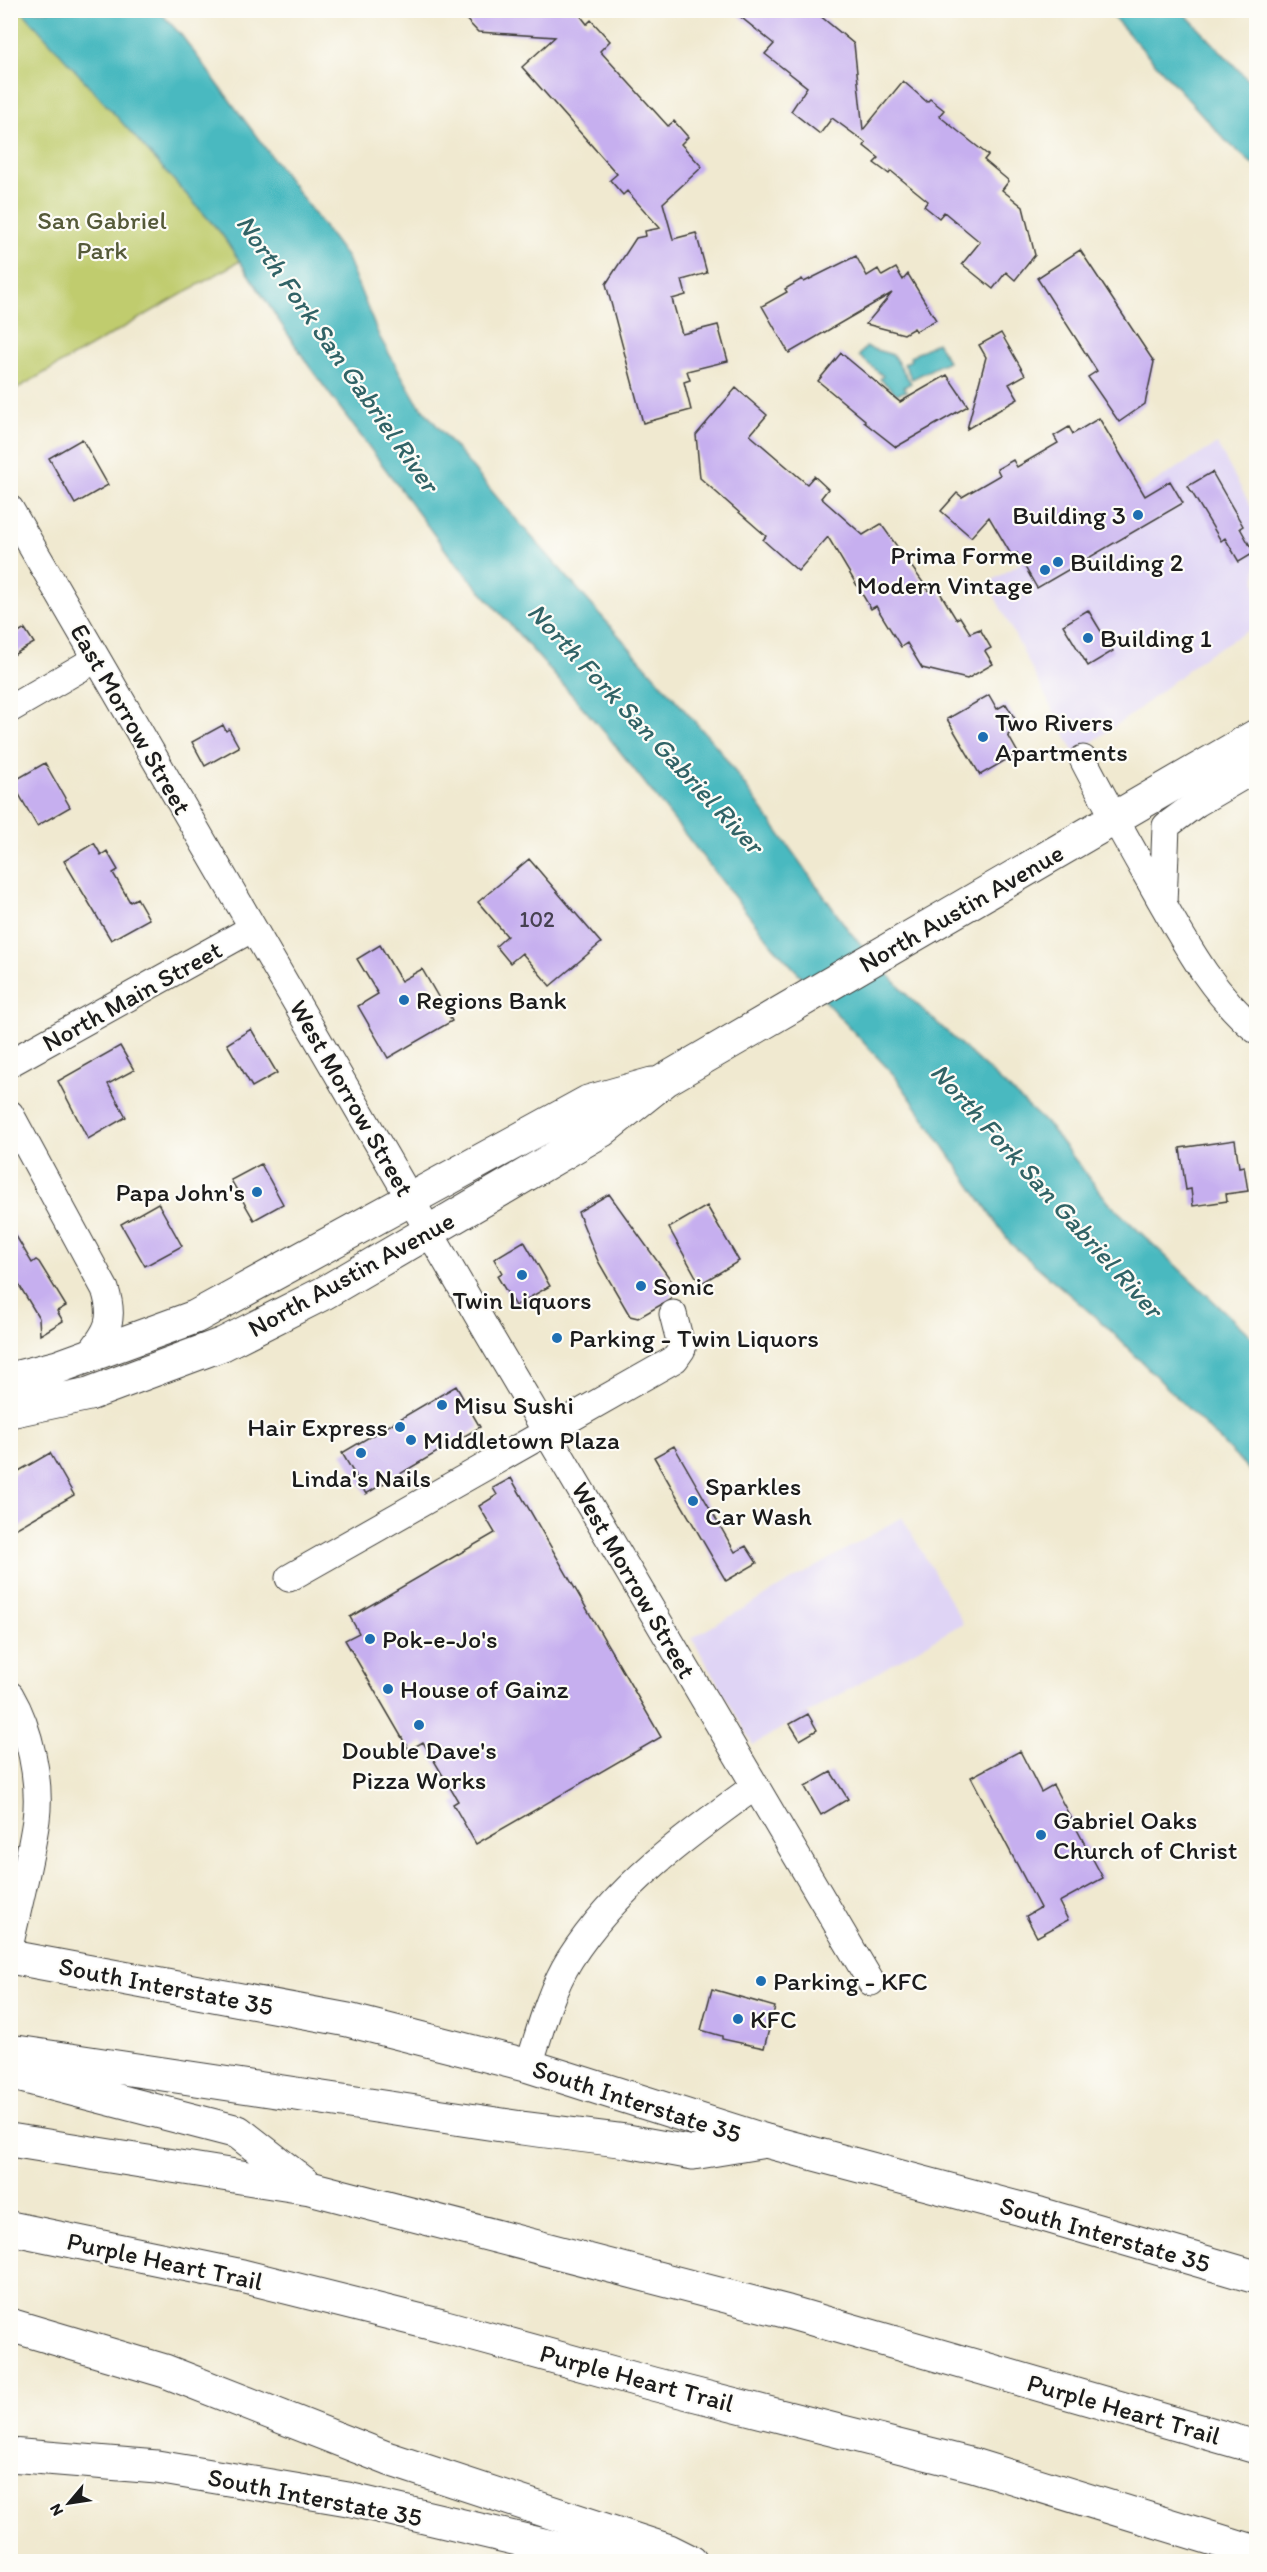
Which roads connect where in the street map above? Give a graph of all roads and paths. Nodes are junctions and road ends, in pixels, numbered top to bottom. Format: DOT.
graph roads {
  1 [pos="10,509"];
  2 [pos="96,659"];
  3 [pos="10,709"];
  4 [pos="1257,736"];
  5 [pos="1083,759"];
  6 [pos="1257,763"];
  7 [pos="1114,819"];
  8 [pos="1163,904"];
  9 [pos="253,928"];
  10 [pos="1257,1030"];
  11 [pos="10,1063"];
  12 [pos="665,1080"];
  13 [pos="10,1114"];
  14 [pos="411,1200"];
  15 [pos="430,1231"];
  16 [pos="673,1314"];
  17 [pos="88,1356"];
  18 [pos="10,1380"];
  19 [pos="10,1411"];
  20 [pos="548,1433"];
  21 [pos="289,1578"];
  22 [pos="10,1695"];
  23 [pos="754,1787"];
  24 [pos="10,1942"];
  25 [pos="10,1957"];
  26 [pos="871,1982"];
  27 [pos="10,2051"];
  28 [pos="529,2066"];
  29 [pos="10,2073"];
  30 [pos="10,2140"];
  31 [pos="766,2141"];
  32 [pos="310,2188"];
  33 [pos="10,2228"];
  34 [pos="1257,2277"];
  35 [pos="10,2325"];
  36 [pos="1257,2447"];
  37 [pos="10,2455"];
  38 [pos="1257,2552"];
  39 [pos="616,2562"];
  40 [pos="691,2562"];
  1 -- 2 [label="street, East Morrow Street"];
  2 -- 3 [label="street"];
  2 -- 9 [label="street, East Morrow Street"];
  4 -- 7 [label="main road, North Austin Avenue"];
  5 -- 7 [label="street"];
  6 -- 8 [label="street"];
  7 -- 8 [label="street"];
  7 -- 12 [label="main road, North Austin Avenue"];
  8 -- 10 [label="street"];
  9 -- 11 [label="street, North Main Street"];
  9 -- 14 [label="street, West Morrow Street"];
  12 -- 14 [label="main road, North Austin Avenue"];
  12 -- 15 [label="main road, North Austin Avenue"];
  13 -- 17 [label="street"];
  14 -- 15 [label="street, West Morrow Street"];
  14 -- 17 [label="main road, North Austin Avenue"];
  15 -- 19 [label="main road, North Austin Avenue"];
  15 -- 20 [label="street, West Morrow Street"];
  16 -- 20 [label="street"];
  17 -- 18 [label="main road, North Austin Avenue"];
  20 -- 21 [label="street"];
  20 -- 23 [label="street, West Morrow Street"];
  22 -- 24 [label="street"];
  23 -- 26 [label="street, West Morrow Street"];
  23 -- 28 [label="street"];
  25 -- 28 [label="main road, South Interstate 35"];
  27 -- 31 [label="main road"];
  28 -- 31 [label="main road, South Interstate 35"];
  29 -- 32 [label="main road"];
  30 -- 32 [label="main road, Purple Heart Trail"];
  31 -- 34 [label="main road, South Interstate 35"];
  32 -- 36 [label="main road, Purple Heart Trail"];
  33 -- 38 [label="main road, Purple Heart Trail"];
  35 -- 40 [label="main road"];
  37 -- 39 [label="main road, South Interstate 35"];
}
